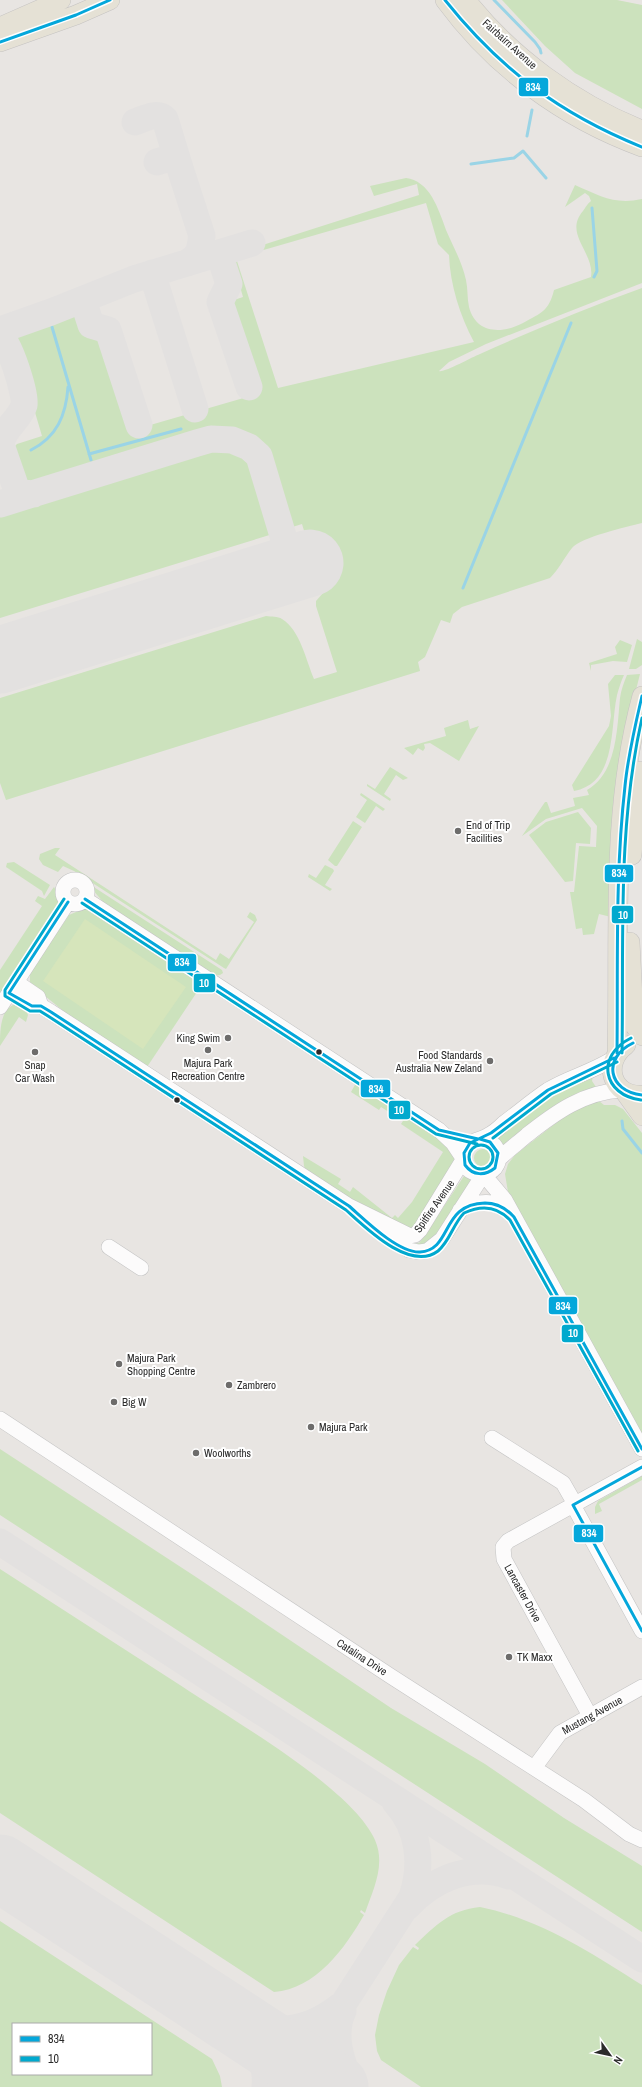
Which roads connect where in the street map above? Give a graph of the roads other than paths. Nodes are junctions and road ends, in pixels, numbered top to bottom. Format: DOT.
graph roads {
  1 [pos="61,0"];
  2 [pos="110,0"];
  3 [pos="445,0"];
  4 [pos="469,2"];
  5 [pos="0,27"];
  6 [pos="0,42"];
  7 [pos="642,130"];
  8 [pos="642,147"];
  9 [pos="642,696"];
  10 [pos="642,752"];
  11 [pos="85,899"];
  12 [pos="68,902"];
  13 [pos="13,987"];
  14 [pos="0,1007"];
  15 [pos="642,1036"];
  16 [pos="642,1042"];
  17 [pos="615,1056"];
  18 [pos="629,1092"];
  19 [pos="642,1116"];
  20 [pos="439,1130"];
  21 [pos="479,1139"];
  22 [pos="463,1159"];
  23 [pos="499,1161"];
  24 [pos="483,1175"];
  25 [pos="505,1200"];
  26 [pos="349,1206"];
  27 [pos="460,1210"];
  28 [pos="514,1217"];
  29 [pos="108,1247"];
  30 [pos="141,1268"];
  31 [pos="0,1419"];
  32 [pos="492,1438"];
  33 [pos="642,1449"];
  34 [pos="642,1467"];
  35 [pos="574,1505"];
  36 [pos="642,1631"];
  37 [pos="642,1687"];
  38 [pos="590,1716"];
  39 [pos="534,1768"];
  40 [pos="642,1840"];
  1 -- 5 [label="main road"];
  2 -- 6 [label="main road"];
  3 -- 8 [label="main road, Fairbairn Avenue"];
  4 -- 7 [label="main road, Fairbairn Avenue"];
  9 -- 17 [label="main road"];
  10 -- 15 [label="main road"];
  11 -- 12 [label="street"];
  11 -- 12 [label="street"];
  11 -- 20 [label="street"];
  12 -- 13 [label="street"];
  13 -- 14 [label="street"];
  13 -- 26 [label="street"];
  16 -- 17 [label="main road"];
  17 -- 18 [label="main road"];
  17 -- 21 [label="street"];
  18 -- 19 [label="main road"];
  18 -- 23 [label="street"];
  20 -- 21 [label="street"];
  20 -- 22 [label="street"];
  21 -- 22 [label="street"];
  21 -- 23 [label="street"];
  22 -- 24 [label="street"];
  22 -- 26 [label="street, Spitfire Avenue"];
  23 -- 24 [label="street"];
  23 -- 25 [label="street"];
  24 -- 25 [label="street"];
  24 -- 27 [label="street"];
  25 -- 28 [label="street"];
  26 -- 27 [label="street"];
  27 -- 28 [label="street"];
  28 -- 33 [label="street"];
  29 -- 30 [label="street"];
  31 -- 39 [label="street, Catalina Drive"];
  32 -- 35 [label="street"];
  34 -- 35 [label="street, Lancaster Drive"];
  35 -- 36 [label="street"];
  35 -- 38 [label="street, Lancaster Drive"];
  37 -- 38 [label="street, Mustang Avenue"];
  38 -- 39 [label="street, Mustang Avenue"];
  39 -- 40 [label="street, Catalina Drive"];
}
